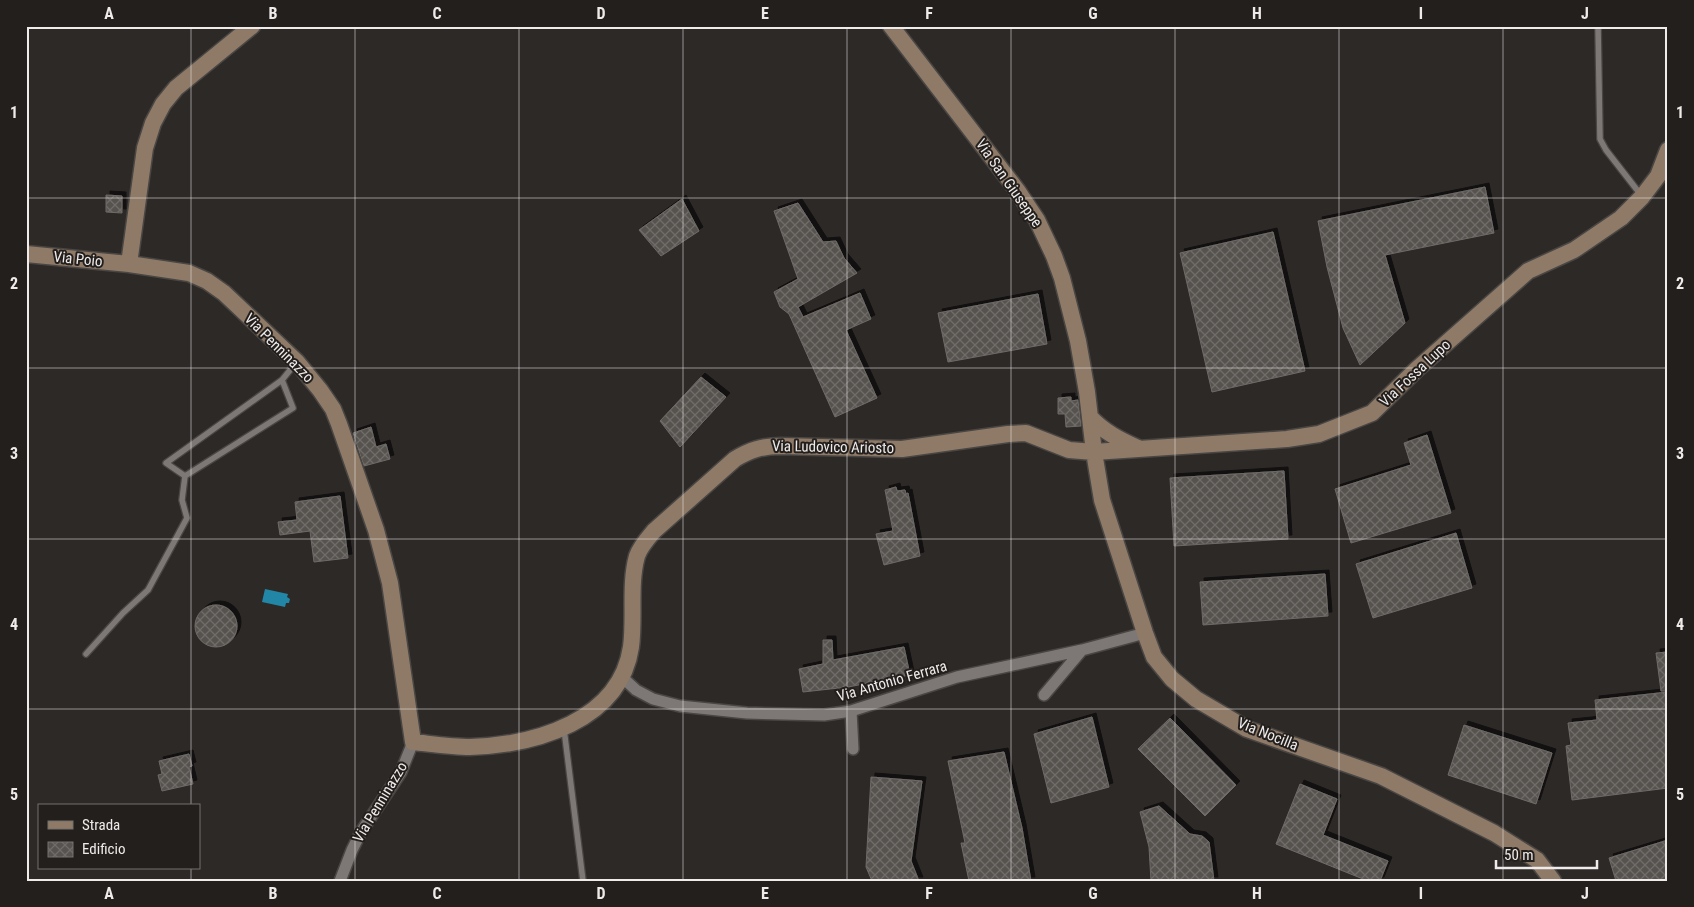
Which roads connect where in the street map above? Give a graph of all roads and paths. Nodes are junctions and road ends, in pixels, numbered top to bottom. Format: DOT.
graph roads {
  1 [pos="252,26"];
  2 [pos="891,26"];
  3 [pos="1598,26"];
  4 [pos="1668,150"];
  5 [pos="1642,196"];
  6 [pos="26,254"];
  7 [pos="129,264"];
  8 [pos="297,362"];
  9 [pos="282,380"];
  10 [pos="1090,417"];
  11 [pos="1143,450"];
  12 [pos="1094,452"];
  13 [pos="185,476"];
  14 [pos="1145,633"];
  15 [pos="1082,650"];
  16 [pos="86,654"];
  17 [pos="622,677"];
  18 [pos="1044,695"];
  19 [pos="851,711"];
  20 [pos="564,727"];
  21 [pos="413,742"];
  22 [pos="853,750"];
  23 [pos="340,881"];
  24 [pos="584,881"];
  25 [pos="1553,881"];
  1 -- 7 [label="street"];
  2 -- 10 [label="street, Via San Giuseppe"];
  3 -- 5 [label="lane"];
  4 -- 5 [label="street, Via Fossa Lupo"];
  5 -- 11 [label="street, Via Fossa Lupo"];
  6 -- 7 [label="street, Via Poio"];
  7 -- 8 [label="street, Via Penninazzo"];
  8 -- 9 [label="lane"];
  8 -- 21 [label="street, Via Penninazzo"];
  9 -- 13 [label="lane"];
  9 -- 13 [label="lane"];
  10 -- 11 [label="street"];
  10 -- 12 [label="street, Via San Giuseppe"];
  11 -- 12 [label="street, Via Fossa Lupo"];
  12 -- 14 [label="street, Via Nocilla"];
  12 -- 17 [label="street, Via Ludovico Ariosto"];
  13 -- 16 [label="lane"];
  14 -- 15 [label="street, Via Antonio Ferrara"];
  14 -- 25 [label="street, Via Nocilla"];
  15 -- 18 [label="street"];
  15 -- 19 [label="street, Via Antonio Ferrara"];
  17 -- 19 [label="street, Via Antonio Ferrara"];
  17 -- 20 [label="street, Via Ludovico Ariosto"];
  19 -- 22 [label="street"];
  20 -- 21 [label="street, Via Ludovico Ariosto"];
  20 -- 24 [label="lane"];
  21 -- 23 [label="street, Via Penninazzo"];
}
